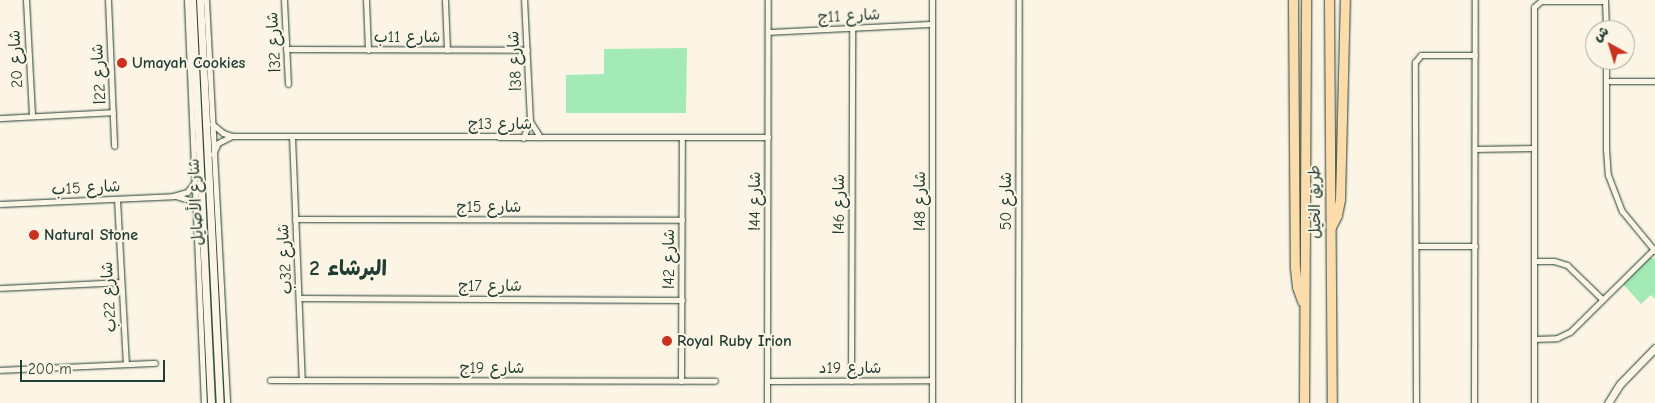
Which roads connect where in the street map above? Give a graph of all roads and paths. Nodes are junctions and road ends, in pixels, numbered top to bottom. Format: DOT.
graph roads {
  1 [pos="26,0"];
  2 [pos="108,0"];
  3 [pos="186,0"];
  4 [pos="192,0"];
  5 [pos="200,0"];
  6 [pos="206,0"];
  7 [pos="284,0"];
  8 [pos="366,0"];
  9 [pos="444,0"];
  10 [pos="524,0"];
  11 [pos="768,0"];
  12 [pos="932,0"];
  13 [pos="1019,0"];
  14 [pos="1294,0"];
  15 [pos="1306,0"];
  16 [pos="1329,0"];
  17 [pos="1345,0"];
  18 [pos="1475,0"];
  19 [pos="1605,0"];
  20 [pos="1538,1"];
  21 [pos="1606,20"];
  22 [pos="932,24"];
  23 [pos="852,28"];
  24 [pos="768,32"];
  25 [pos="286,50"];
  26 [pos="368,50"];
  27 [pos="447,50"];
  28 [pos="526,50"];
  29 [pos="1475,55"];
  30 [pos="1606,70"];
  31 [pos="1606,81"];
  32 [pos="1655,81"];
  33 [pos="288,84"];
  34 [pos="113,112"];
  35 [pos="32,116"];
  36 [pos="0,118"];
  37 [pos="530,121"];
  38 [pos="212,124"];
  39 [pos="232,136"];
  40 [pos="292,136"];
  41 [pos="540,137"];
  42 [pos="682,137"];
  43 [pos="768,137"];
  44 [pos="523,138"];
  45 [pos="114,146"];
  46 [pos="1533,148"];
  47 [pos="1475,149"];
  48 [pos="213,154"];
  49 [pos="200,158"];
  50 [pos="195,176"];
  51 [pos="173,196"];
  52 [pos="117,199"];
  53 [pos="0,204"];
  54 [pos="196,212"];
  55 [pos="295,219"];
  56 [pos="682,220"];
  57 [pos="1330,227"];
  58 [pos="1416,246"];
  59 [pos="1475,246"];
  60 [pos="1654,250"];
  61 [pos="1534,261"];
  62 [pos="216,267"];
  63 [pos="121,282"];
  64 [pos="0,288"];
  65 [pos="203,289"];
  66 [pos="299,298"];
  67 [pos="1602,299"];
  68 [pos="682,300"];
  69 [pos="1304,305"];
  70 [pos="1534,339"];
  71 [pos="1655,348"];
  72 [pos="155,363"];
  73 [pos="126,364"];
  74 [pos="0,370"];
  75 [pos="270,380"];
  76 [pos="302,380"];
  77 [pos="932,380"];
  78 [pos="682,381"];
  79 [pos="715,381"];
  80 [pos="767,381"];
  81 [pos="851,381"];
  82 [pos="204,403"];
  83 [pos="211,403"];
  84 [pos="220,403"];
  85 [pos="227,403"];
  86 [pos="767,403"];
  87 [pos="932,403"];
  88 [pos="1018,403"];
  89 [pos="1304,403"];
  90 [pos="1332,403"];
  91 [pos="1416,403"];
  92 [pos="1474,403"];
  93 [pos="1534,403"];
  94 [pos="1608,403"];
  1 -- 35 [label="street, شارع 20"];
  2 -- 34 [label="street, شارع 22ا"];
  3 -- 50 [label="street"];
  4 -- 49 [label="street, شارع الأصايل"];
  5 -- 62 [label="street, شارع الأصايل"];
  6 -- 38 [label="street"];
  7 -- 25 [label="street, شارع 32ا"];
  8 -- 26 [label="street"];
  9 -- 27 [label="street"];
  10 -- 28 [label="street, شارع 38ا"];
  11 -- 24 [label="street, شارع 44ا"];
  12 -- 22 [label="street, شارع 48ا"];
  13 -- 88 [label="street, شارع 50"];
  14 -- 69 [label="highway"];
  15 -- 69 [label="highway, طريق الخيل"];
  16 -- 57 [label="highway, طريق الخيل"];
  17 -- 57 [label="highway"];
  18 -- 29 [label="street"];
  19 -- 20 [label="street"];
  19 -- 21 [label="street"];
  20 -- 46 [label="street"];
  22 -- 23 [label="street, شارع 11ج"];
  22 -- 77 [label="street, شارع 48ا"];
  23 -- 24 [label="street, شارع 11ج"];
  23 -- 81 [label="street, شارع 46ا"];
  24 -- 43 [label="street, شارع 44ا"];
  25 -- 26 [label="street, شارع 11ب"];
  25 -- 33 [label="street, شارع 32ا"];
  26 -- 27 [label="street, شارع 11ب"];
  27 -- 28 [label="street, شارع 11ب"];
  28 -- 37 [label="street, شارع 38ا"];
  29 -- 47 [label="street"];
  29 -- 58 [label="street"];
  30 -- 31 [label="street"];
  31 -- 32 [label="street"];
  31 -- 60 [label="street"];
  34 -- 35 [label="street"];
  34 -- 45 [label="street, شارع 22ا"];
  35 -- 36 [label="street"];
  37 -- 41 [label="street, شارع 38ا"];
  37 -- 44 [label="street, شارع 38ا"];
  38 -- 39 [label="street"];
  38 -- 48 [label="street"];
  39 -- 40 [label="street, شارع 13ج"];
  39 -- 48 [label="street"];
  40 -- 44 [label="street, شارع 13ج"];
  40 -- 55 [label="street, شارع 32ب"];
  41 -- 42 [label="street, شارع 13ج"];
  41 -- 44 [label="street, شارع 13ج"];
  42 -- 43 [label="street, شارع 13ج"];
  42 -- 56 [label="street, شارع 42ا"];
  43 -- 80 [label="street, شارع 44ا"];
  46 -- 47 [label="street"];
  46 -- 61 [label="street"];
  47 -- 59 [label="street"];
  48 -- 62 [label="street"];
  49 -- 50 [label="street"];
  49 -- 65 [label="street, شارع الأصايل"];
  50 -- 51 [label="street"];
  50 -- 54 [label="street"];
  51 -- 52 [label="street, شارع 15ب"];
  51 -- 54 [label="street"];
  52 -- 53 [label="street, شارع 15ب"];
  52 -- 63 [label="street, شارع 22ب"];
  54 -- 65 [label="street"];
  55 -- 56 [label="street, شارع 15ج"];
  55 -- 66 [label="street, شارع 32ب"];
  56 -- 68 [label="street, شارع 42ا"];
  57 -- 90 [label="highway, طريق الخيل"];
  58 -- 59 [label="street"];
  58 -- 91 [label="street"];
  59 -- 92 [label="street"];
  60 -- 67 [label="street"];
  61 -- 67 [label="street"];
  61 -- 70 [label="street"];
  62 -- 84 [label="street, شارع الأصايل"];
  62 -- 85 [label="street"];
  63 -- 64 [label="street"];
  63 -- 73 [label="street, شارع 22ب"];
  65 -- 82 [label="street"];
  65 -- 83 [label="street, شارع الأصايل"];
  66 -- 68 [label="street, شارع 17ج"];
  66 -- 76 [label="street, شارع 32ب"];
  67 -- 70 [label="street"];
  68 -- 78 [label="street, شارع 42ا"];
  69 -- 89 [label="highway, طريق الخيل"];
  70 -- 93 [label="street"];
  71 -- 94 [label="street"];
  72 -- 73 [label="street"];
  73 -- 74 [label="street"];
  75 -- 76 [label="street, شارع 19ج"];
  76 -- 78 [label="street, شارع 19ج"];
  77 -- 81 [label="street, شارع 19د"];
  77 -- 87 [label="street, شارع 48ا"];
  78 -- 79 [label="street, شارع 19ج"];
  80 -- 81 [label="street, شارع 19د"];
  80 -- 86 [label="street, شارع 44ا"];
}
